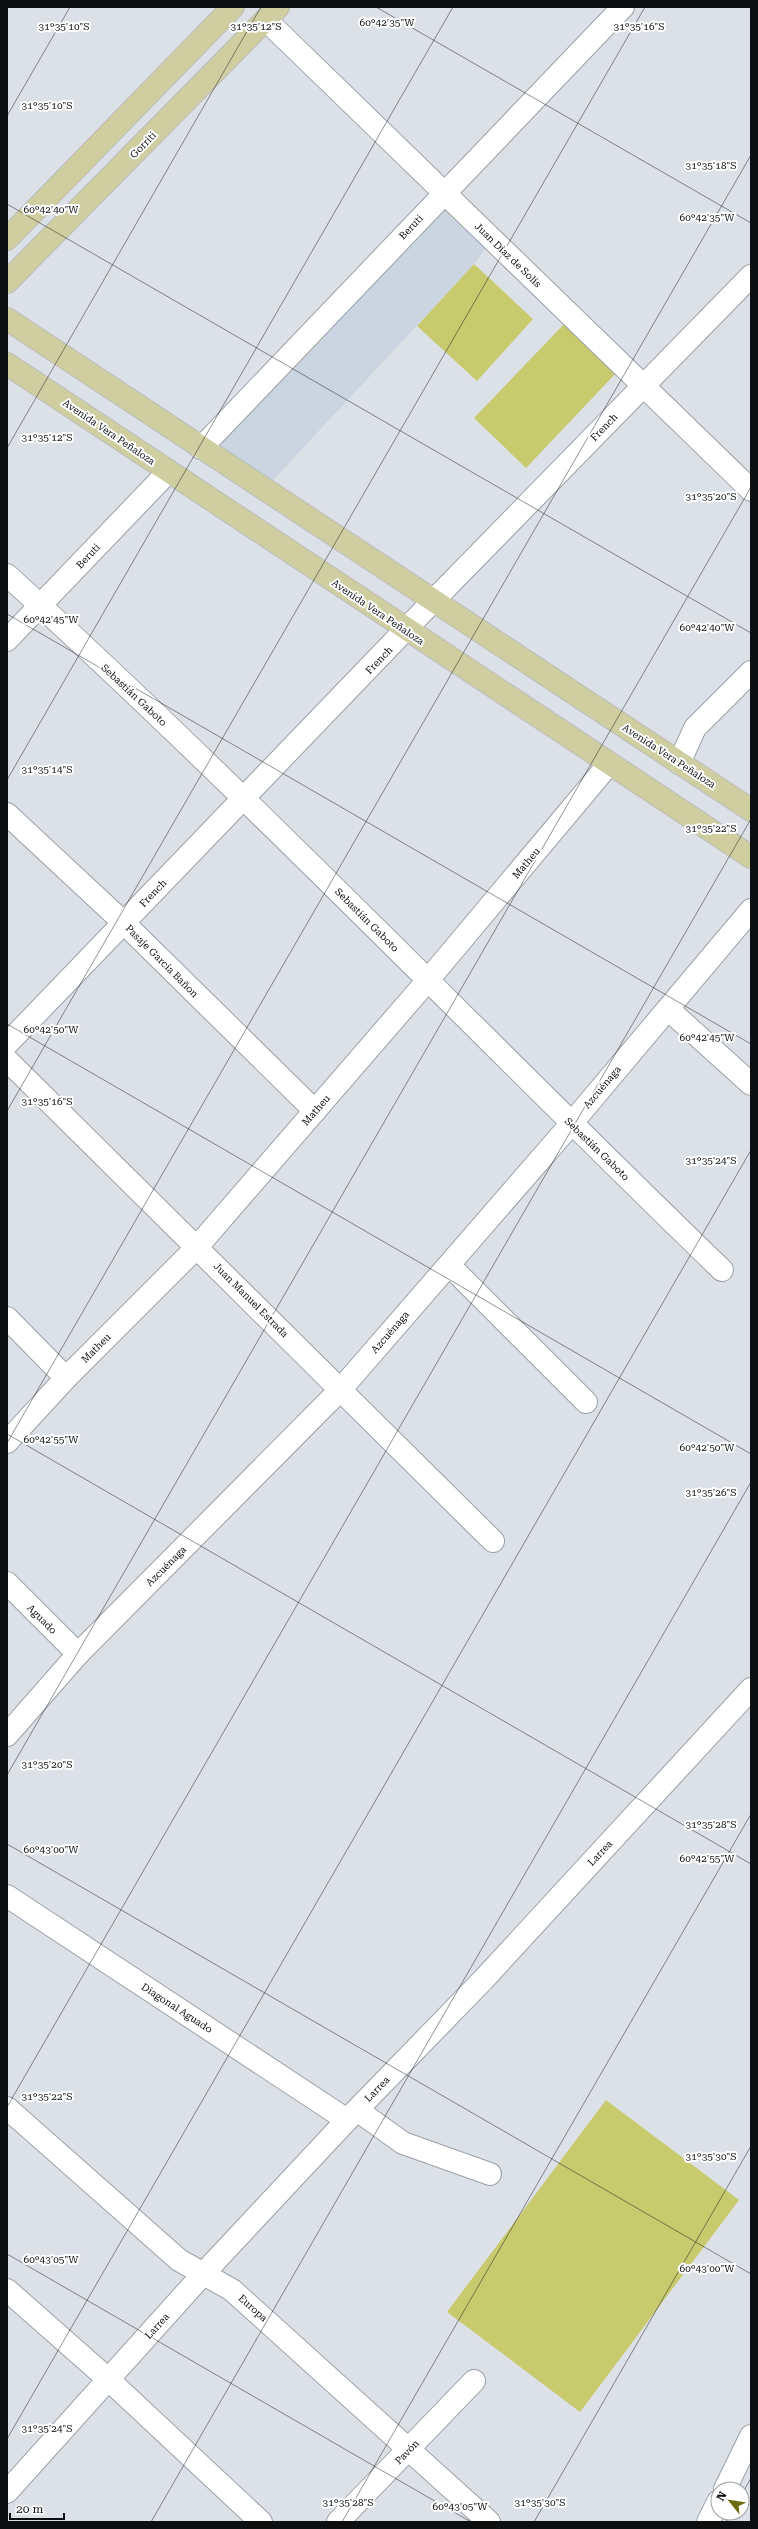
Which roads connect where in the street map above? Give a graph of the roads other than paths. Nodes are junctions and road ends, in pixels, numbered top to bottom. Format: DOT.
graph roads {
  1 [pos="233,7"];
  2 [pos="623,7"];
  3 [pos="272,14"];
  4 [pos="444,193"];
  5 [pos="7,239"];
  6 [pos="751,276"];
  7 [pos="7,282"];
  8 [pos="7,319"];
  9 [pos="7,364"];
  10 [pos="643,386"];
  11 [pos="201,448"];
  12 [pos="168,472"];
  13 [pos="751,490"];
  14 [pos="7,575"];
  15 [pos="433,601"];
  16 [pos="41,606"];
  17 [pos="407,631"];
  18 [pos="7,640"];
  19 [pos="751,672"];
  20 [pos="679,763"];
  21 [pos="609,764"];
  22 [pos="244,798"];
  23 [pos="751,810"];
  24 [pos="7,814"];
  25 [pos="751,857"];
  26 [pos="751,910"];
  27 [pos="124,923"];
  28 [pos="428,980"];
  29 [pos="668,1009"];
  30 [pos="7,1044"];
  31 [pos="7,1060"];
  32 [pos="751,1084"];
  33 [pos="315,1111"];
  34 [pos="571,1124"];
  35 [pos="197,1246"];
  36 [pos="449,1265"];
  37 [pos="722,1270"];
  38 [pos="7,1318"];
  39 [pos="66,1378"];
  40 [pos="341,1389"];
  41 [pos="586,1402"];
  42 [pos="7,1442"];
  43 [pos="493,1540"];
  44 [pos="7,1583"];
  45 [pos="78,1654"];
  46 [pos="751,1688"];
  47 [pos="7,1734"];
  48 [pos="7,1896"];
  49 [pos="7,2108"];
  50 [pos="352,2115"];
  51 [pos="490,2174"];
  52 [pos="204,2273"];
  53 [pos="7,2290"];
  54 [pos="108,2380"];
  55 [pos="474,2381"];
  56 [pos="751,2436"];
  57 [pos="410,2449"];
  58 [pos="729,2481"];
  59 [pos="7,2492"];
  60 [pos="261,2522"];
  61 [pos="338,2522"];
  62 [pos="489,2522"];
  1 -- 5 [label="main road"];
  2 -- 4 [label="street, Beruti"];
  3 -- 4 [label="street, Juan Díaz de Solís"];
  3 -- 7 [label="main road, Gorriti"];
  4 -- 10 [label="street, Juan Díaz de Solís"];
  4 -- 11 [label="street, Beruti"];
  6 -- 10 [label="street, French"];
  8 -- 11 [label="main road, Avenida Vera Peñaloza"];
  9 -- 12 [label="main road, Avenida Vera Peñaloza"];
  10 -- 13 [label="street, Juan Díaz de Solís"];
  10 -- 15 [label="street, French"];
  11 -- 15 [label="main road, Avenida Vera Peñaloza"];
  12 -- 16 [label="street, Beruti"];
  12 -- 17 [label="main road, Avenida Vera Peñaloza"];
  14 -- 16 [label="street, Sebastián Gaboto"];
  15 -- 17 [label="street, French"];
  15 -- 20 [label="main road, Avenida Vera Peñaloza"];
  16 -- 18 [label="street, Beruti"];
  16 -- 22 [label="street, Sebastián Gaboto"];
  17 -- 21 [label="main road, Avenida Vera Peñaloza"];
  17 -- 22 [label="street, French"];
  19 -- 20 [label="street"];
  20 -- 23 [label="main road, Avenida Vera Peñaloza"];
  21 -- 25 [label="main road, Avenida Vera Peñaloza"];
  21 -- 28 [label="street, Matheu"];
  22 -- 27 [label="street, French"];
  22 -- 28 [label="street, Sebastián Gaboto"];
  24 -- 27 [label="street, Pasaje García Bañon"];
  26 -- 29 [label="street, Azcuénaga"];
  27 -- 30 [label="street, French"];
  27 -- 33 [label="street, Pasaje García Bañon"];
  28 -- 33 [label="street, Matheu"];
  28 -- 34 [label="street, Sebastián Gaboto"];
  29 -- 32 [label="street"];
  29 -- 34 [label="street, Azcuénaga"];
  31 -- 35 [label="street, Juan Manuel Estrada"];
  33 -- 35 [label="street, Matheu"];
  34 -- 36 [label="street, Azcuénaga"];
  34 -- 37 [label="street, Sebastián Gaboto"];
  35 -- 39 [label="street, Matheu"];
  35 -- 40 [label="street, Juan Manuel Estrada"];
  36 -- 40 [label="street, Azcuénaga"];
  36 -- 41 [label="street"];
  38 -- 39 [label="street"];
  39 -- 42 [label="street, Matheu"];
  40 -- 43 [label="street, Juan Manuel Estrada"];
  40 -- 45 [label="street, Azcuénaga"];
  44 -- 45 [label="street, Aguado"];
  45 -- 47 [label="street, Azcuénaga"];
  46 -- 50 [label="street, Larrea"];
  48 -- 50 [label="street, Diagonal Aguado"];
  49 -- 52 [label="street, Europa"];
  50 -- 51 [label="street, Diagonal Aguado"];
  50 -- 52 [label="street, Larrea"];
  52 -- 54 [label="street, Larrea"];
  52 -- 57 [label="street, Europa"];
  53 -- 54 [label="street"];
  54 -- 59 [label="street, Larrea"];
  54 -- 60 [label="street"];
  55 -- 57 [label="street, Pavón"];
  56 -- 58 [label="street"];
  57 -- 61 [label="street, Pavón"];
  57 -- 62 [label="street, Europa"];
}
